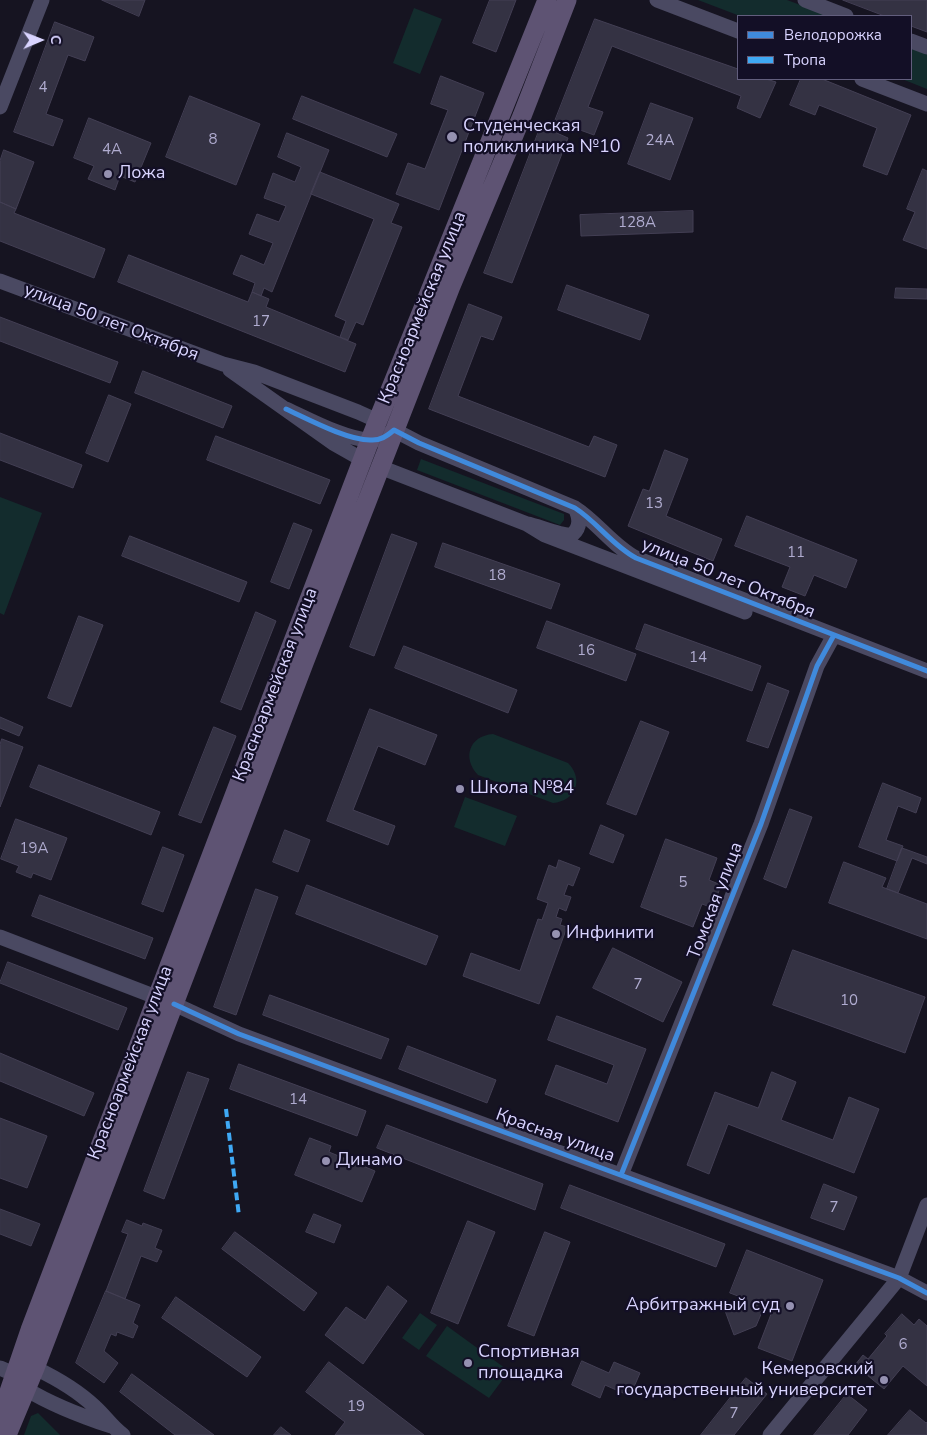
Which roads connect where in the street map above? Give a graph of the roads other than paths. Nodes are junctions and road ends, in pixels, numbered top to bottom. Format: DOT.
graph roads {
  1 [pos="42,0"];
  2 [pos="547,0"];
  3 [pos="567,0"];
  4 [pos="657,0"];
  5 [pos="805,0"];
  6 [pos="843,15"];
  7 [pos="737,31"];
  8 [pos="912,41"];
  9 [pos="927,48"];
  10 [pos="865,80"];
  11 [pos="927,104"];
  12 [pos="0,107"];
  13 [pos="0,281"];
  14 [pos="223,364"];
  15 [pos="286,409"];
  16 [pos="378,421"];
  17 [pos="394,430"];
  18 [pos="370,440"];
  19 [pos="363,460"];
  20 [pos="380,467"];
  21 [pos="575,508"];
  22 [pos="527,524"];
  23 [pos="831,640"];
  24 [pos="927,671"];
  25 [pos="927,683"];
  26 [pos="0,937"];
  27 [pos="165,1000"];
  28 [pos="621,1175"];
  29 [pos="927,1204"];
  30 [pos="899,1278"];
  31 [pos="927,1293"];
  32 [pos="35,1368"];
  33 [pos="7,1371"];
  34 [pos="26,1389"];
  35 [pos="0,1418"];
  36 [pos="118,1431"];
  37 [pos="7,1435"];
  38 [pos="770,1435"];
  1 -- 12 [label="street"];
  2 -- 16 [label="main road, Красноармейская улица"];
  3 -- 17 [label="main road, Красноармейская улица"];
  4 -- 7 [label="street"];
  5 -- 6 [label="street"];
  8 -- 9 [label="street"];
  10 -- 11 [label="street"];
  13 -- 14 [label="street, улица 50 лет Октября"];
  14 -- 15 [label="street, улица 50 лет Октября"];
  14 -- 16 [label="street, улица 50 лет Октября"];
  15 -- 18 [label="street"];
  15 -- 19 [label="street, улица 50 лет Октября"];
  16 -- 17 [label="main road, улица 50 лет Октября"];
  16 -- 18 [label="main road, Красноармейская улица"];
  17 -- 18 [label="street"];
  17 -- 20 [label="main road, Красноармейская улица"];
  17 -- 21 [label="street, улица 50 лет Октября"];
  18 -- 19 [label="main road, Красноармейская улица"];
  19 -- 20 [label="main road, улица 50 лет Октября"];
  19 -- 27 [label="main road, Красноармейская улица"];
  20 -- 22 [label="street, улица 50 лет Октября"];
  20 -- 27 [label="main road, Красноармейская улица"];
  21 -- 22 [label="street, улица 50 лет Октября"];
  21 -- 23 [label="street, улица 50 лет Октября"];
  22 -- 23 [label="street, улица 50 лет Октября"];
  23 -- 24 [label="street, улица 50 лет Октября"];
  23 -- 25 [label="street, улица 50 лет Октября"];
  23 -- 28 [label="street, Томская улица"];
  26 -- 27 [label="street, Красная улица"];
  27 -- 28 [label="street, Красная улица"];
  27 -- 32 [label="main road, Красноармейская улица"];
  27 -- 33 [label="main road, Красноармейская улица"];
  28 -- 30 [label="street, Красная улица"];
  29 -- 30 [label="street"];
  30 -- 31 [label="street, Красная улица"];
  30 -- 38 [label="street"];
  32 -- 33 [label="main road"];
  32 -- 34 [label="main road, Красноармейская улица"];
  32 -- 36 [label="street"];
  33 -- 34 [label="main road"];
  33 -- 35 [label="main road, Красноармейская улица"];
  34 -- 36 [label="street"];
  34 -- 37 [label="main road, Красноармейская улица"];
}
